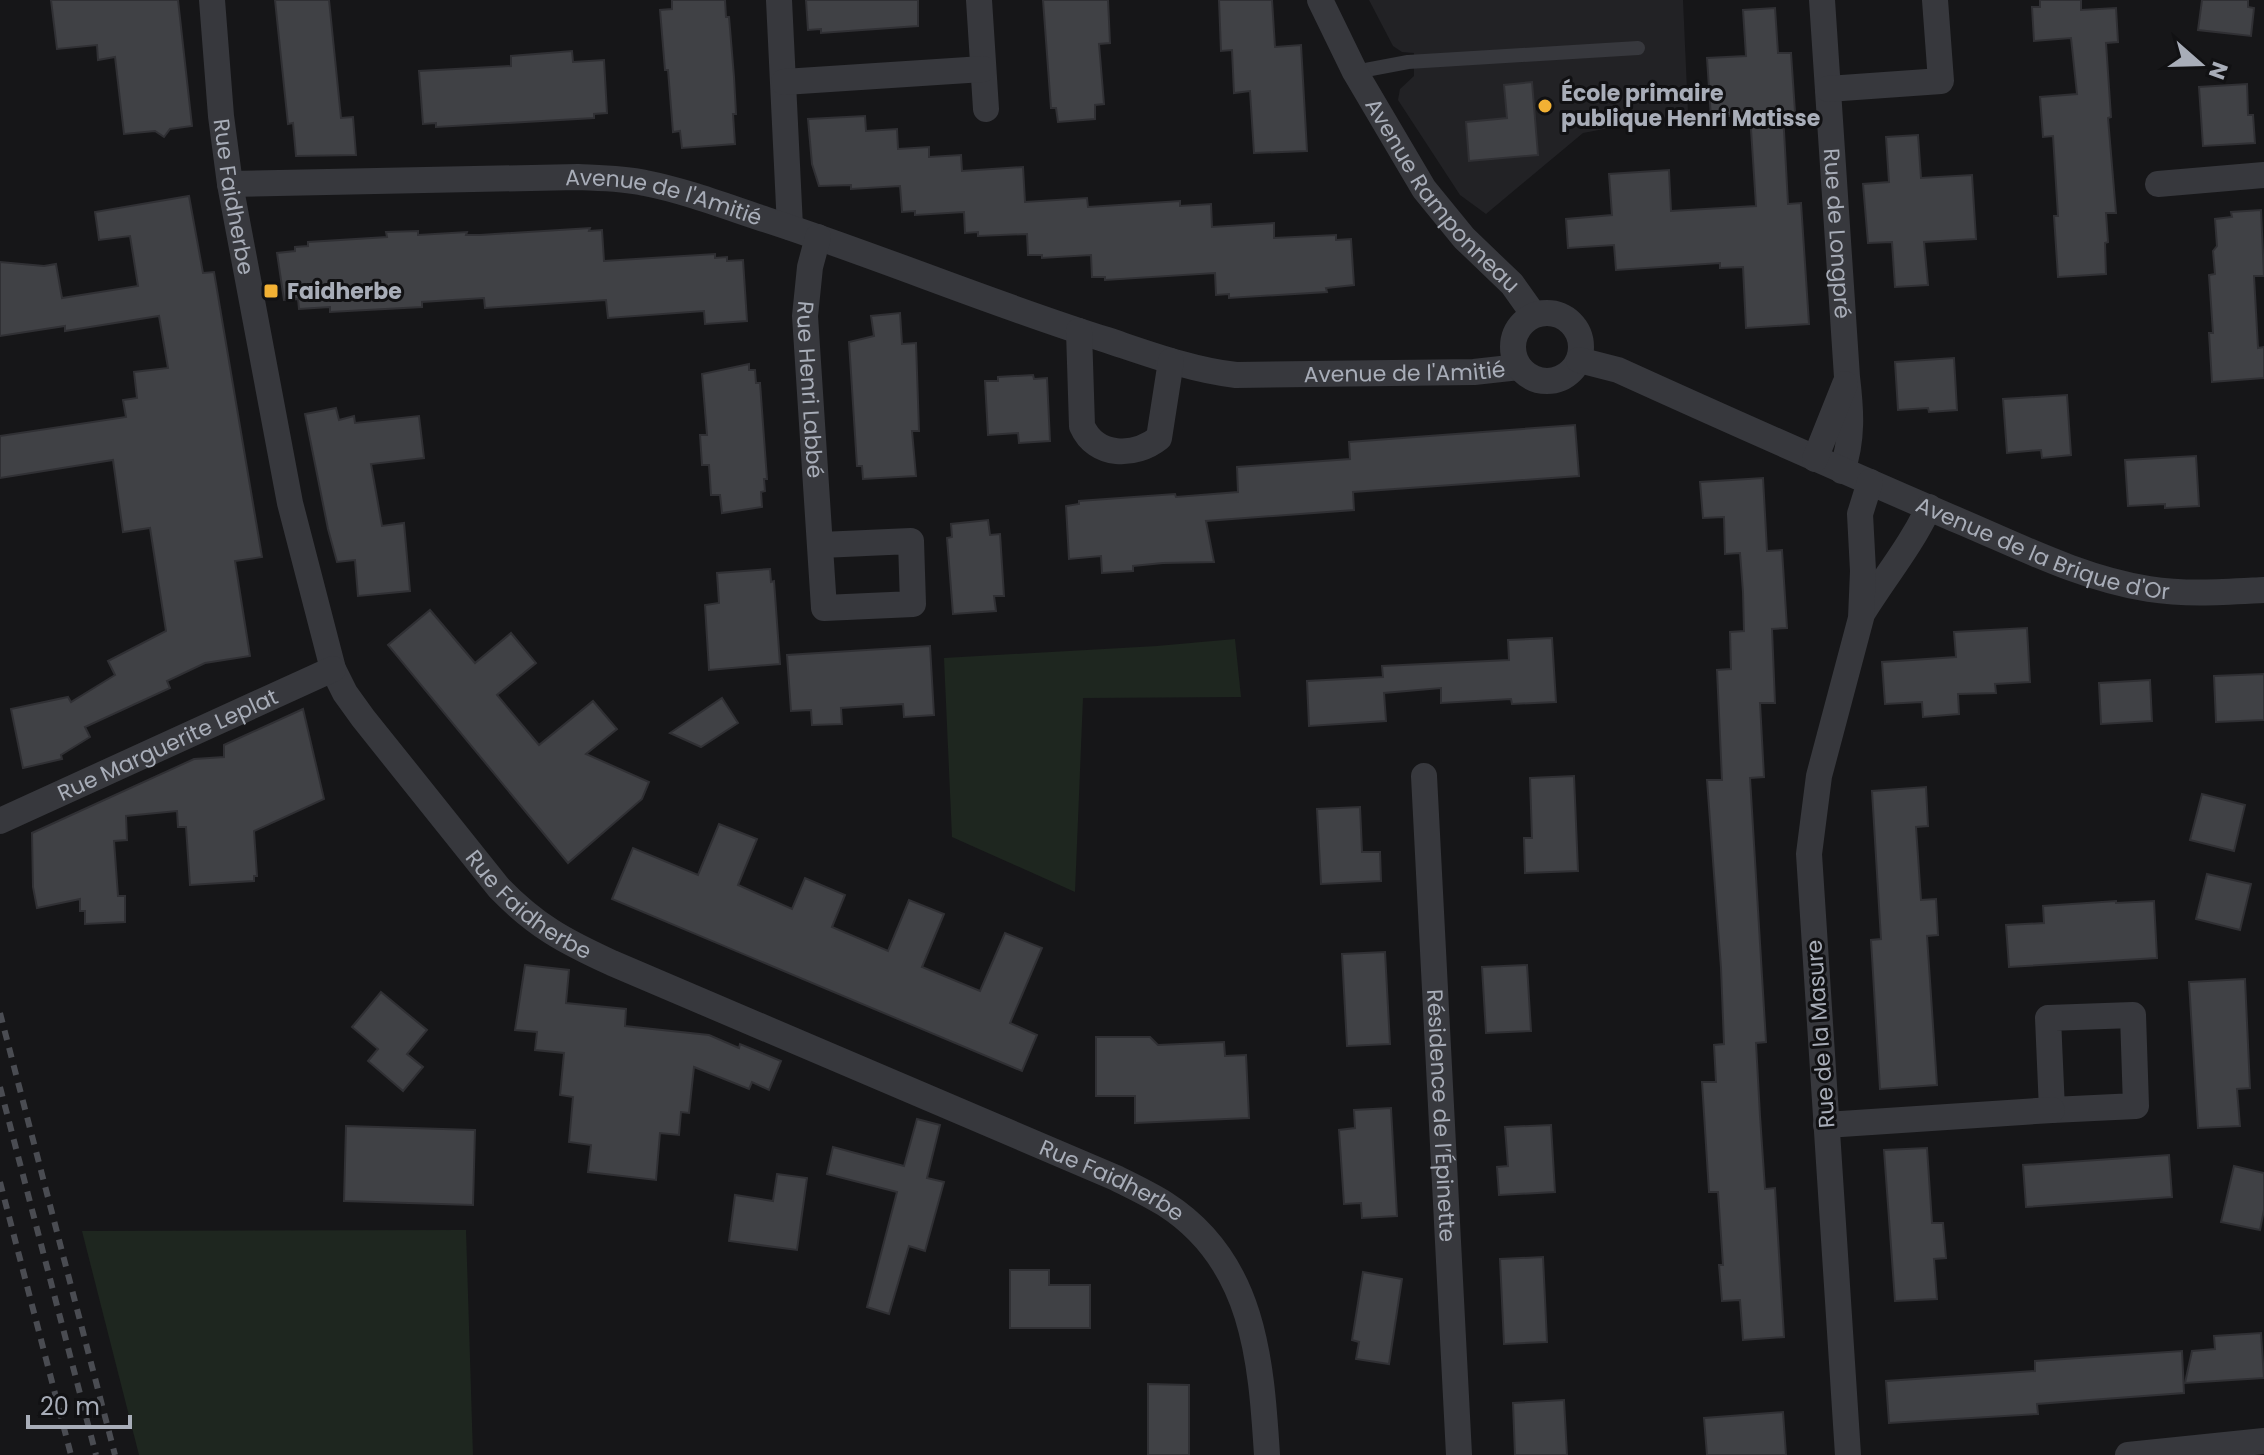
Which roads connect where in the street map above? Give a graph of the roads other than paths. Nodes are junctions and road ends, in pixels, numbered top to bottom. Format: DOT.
graph roads {
  1 [pos="212,0"];
  2 [pos="779,0"];
  3 [pos="979,0"];
  4 [pos="1320,0"];
  5 [pos="1822,0"];
  6 [pos="1935,0"];
  7 [pos="1638,48"];
  8 [pos="983,69"];
  9 [pos="1355,72"];
  10 [pos="784,82"];
  11 [pos="1828,89"];
  12 [pos="986,109"];
  13 [pos="2264,175"];
  14 [pos="230,184"];
  15 [pos="2158,184"];
  16 [pos="790,227"];
  17 [pos="818,237"];
  18 [pos="1534,315"];
  19 [pos="1079,331"];
  20 [pos="1579,360"];
  21 [pos="1171,361"];
  22 [pos="1519,367"];
  23 [pos="1847,377"];
  24 [pos="1815,459"];
  25 [pos="1842,471"];
  26 [pos="1870,482"];
  27 [pos="1929,507"];
  28 [pos="821,545"];
  29 [pos="2259,588"];
  30 [pos="1861,618"];
  31 [pos="333,669"];
  32 [pos="1424,776"];
  33 [pos="0,821"];
  34 [pos="2052,1110"];
  35 [pos="1826,1125"];
  36 [pos="2264,1441"];
  37 [pos="1267,1455"];
  38 [pos="1459,1455"];
  39 [pos="1848,1455"];
  40 [pos="2128,1455"];
  1 -- 14 [label="street, Rue Faidherbe"];
  2 -- 10 [label="street"];
  3 -- 8 [label="street"];
  4 -- 9 [label="street, Avenue Ramponneau"];
  5 -- 11 [label="street, Rue de Longpré"];
  6 -- 11 [label="street"];
  7 -- 9 [label="lane"];
  8 -- 10 [label="street"];
  8 -- 12 [label="street"];
  9 -- 18 [label="street, Avenue Ramponneau"];
  10 -- 16 [label="street"];
  11 -- 23 [label="street, Rue de Longpré"];
  13 -- 15 [label="street"];
  14 -- 16 [label="street, Avenue de l'Amitié"];
  14 -- 31 [label="street, Rue Faidherbe"];
  16 -- 17 [label="street, Avenue de l'Amitié"];
  17 -- 19 [label="street, Avenue de l'Amitié"];
  17 -- 28 [label="street, Rue Henri Labbé"];
  18 -- 20 [label="street, Avenue Ramponneau"];
  18 -- 22 [label="street"];
  19 -- 21 [label="street, Avenue de l'Amitié"];
  19 -- 21 [label="street"];
  20 -- 22 [label="street, Avenue de l'Amitié"];
  20 -- 24 [label="street"];
  21 -- 22 [label="street, Avenue de l'Amitié"];
  23 -- 24 [label="street, Rue de Longpré"];
  23 -- 25 [label="street, Rue de Longpré"];
  24 -- 25 [label="street"];
  25 -- 26 [label="street, Avenue de la Brique d'Or"];
  26 -- 27 [label="street, Avenue de la Brique d'Or"];
  26 -- 30 [label="street, Rue de la Masure"];
  27 -- 29 [label="street, Avenue de la Brique d'Or"];
  27 -- 30 [label="street, Rue de la Masure"];
  30 -- 35 [label="street, Rue de la Masure"];
  31 -- 33 [label="street, Rue Marguerite Leplat"];
  31 -- 37 [label="street, Rue Faidherbe"];
  32 -- 38 [label="street, Résidence de l’Épinette"];
  34 -- 34 [label="street"];
  34 -- 35 [label="street"];
  35 -- 39 [label="street, Rue de la Masure"];
  36 -- 40 [label="street"];
}
